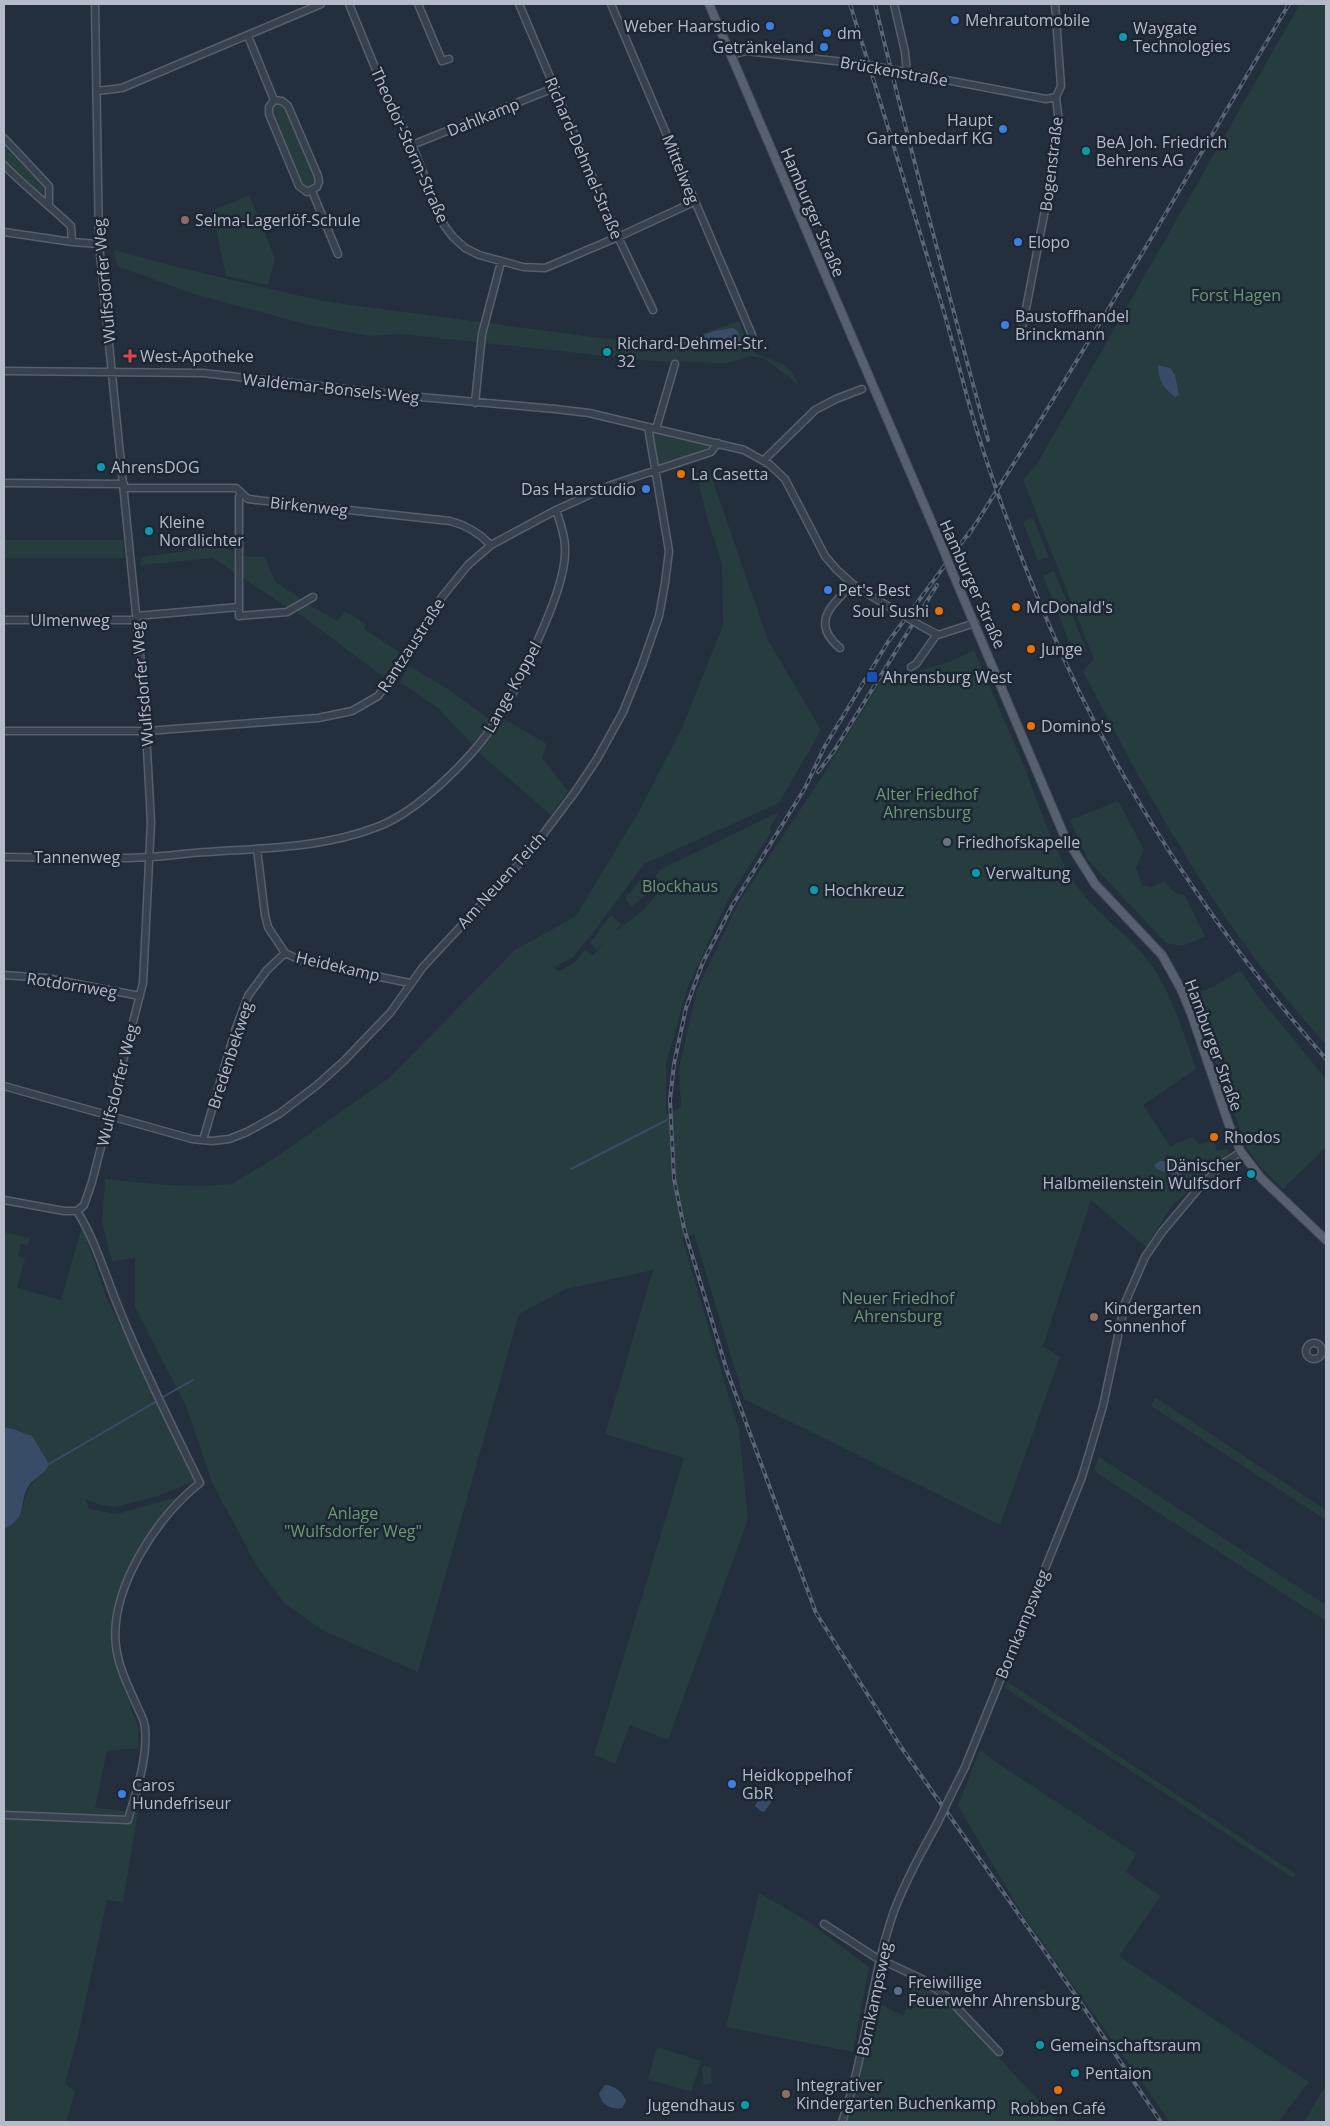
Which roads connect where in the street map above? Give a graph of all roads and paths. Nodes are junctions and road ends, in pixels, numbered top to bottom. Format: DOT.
graph roads {
  1 [pos="94,4"];
  2 [pos="321,4"];
  3 [pos="349,4"];
  4 [pos="418,4"];
  5 [pos="519,4"];
  6 [pos="611,4"];
  7 [pos="709,4"];
  8 [pos="894,4"];
  9 [pos="1055,4"];
  10 [pos="248,36"];
  11 [pos="732,56"];
  12 [pos="449,59"];
  13 [pos="905,72"];
  14 [pos="554,88"];
  15 [pos="97,91"];
  16 [pos="1056,97"];
  17 [pos="274,100"];
  18 [pos="4,138"];
  19 [pos="412,145"];
  20 [pos="4,165"];
  21 [pos="312,191"];
  22 [pos="694,202"];
  23 [pos="49,205"];
  24 [pos="4,232"];
  25 [pos="618,237"];
  26 [pos="72,242"];
  27 [pos="99,244"];
  28 [pos="338,254"];
  29 [pos="501,262"];
  30 [pos="653,310"];
  31 [pos="1023,324"];
  32 [pos="752,335"];
  33 [pos="675,364"];
  34 [pos="4,371"];
  35 [pos="113,372"];
  36 [pos="862,389"];
  37 [pos="475,403"];
  38 [pos="648,427"];
  39 [pos="656,429"];
  40 [pos="718,444"];
  41 [pos="764,460"];
  42 [pos="654,471"];
  43 [pos="4,483"];
  44 [pos="124,486"];
  45 [pos="241,493"];
  46 [pos="556,510"];
  47 [pos="491,545"];
  48 [pos="853,584"];
  49 [pos="313,597"];
  50 [pos="238,607"];
  51 [pos="136,618"];
  52 [pos="4,620"];
  53 [pos="975,623"];
  54 [pos="937,634"];
  55 [pos="840,648"];
  56 [pos="911,667"];
  57 [pos="4,731"];
  58 [pos="147,731"];
  59 [pos="256,849"];
  60 [pos="4,857"];
  61 [pos="150,858"];
  62 [pos="285,953"];
  63 [pos="4,975"];
  64 [pos="410,982"];
  65 [pos="140,996"];
  66 [pos="4,1086"];
  67 [pos="109,1117"];
  68 [pos="203,1140"];
  69 [pos="1241,1152"];
  70 [pos="4,1200"];
  71 [pos="77,1211"];
  72 [pos="1326,1240"];
  73 [pos="4,1815"];
  74 [pos="824,1924"];
  75 [pos="881,1959"];
  76 [pos="999,2052"];
  77 [pos="842,2122"];
  1 -- 15 [label="street, Wulfsdorfer Weg"];
  2 -- 10 [label="street"];
  3 -- 19 [label="street, Theodor-Storm-Straße"];
  4 -- 12 [label="street"];
  5 -- 14 [label="street, Richard-Dehmel-Straße"];
  6 -- 22 [label="street, Mittelweg"];
  7 -- 11 [label="main road, Hamburger Straße"];
  8 -- 13 [label="street"];
  9 -- 16 [label="street, Bogenstraße"];
  10 -- 15 [label="street"];
  10 -- 17 [label="street"];
  11 -- 13 [label="street, Brückenstraße, bridge"];
  11 -- 53 [label="main road, Hamburger Straße, bridge"];
  13 -- 16 [label="street, Brückenstraße"];
  14 -- 19 [label="street, Dahlkamp"];
  14 -- 25 [label="street, Richard-Dehmel-Straße"];
  15 -- 27 [label="street, Wulfsdorfer Weg"];
  16 -- 31 [label="street, Bogenstraße"];
  17 -- 21 [label="street"];
  17 -- 21 [label="street"];
  18 -- 23 [label="street"];
  19 -- 29 [label="street, Theodor-Storm-Straße"];
  20 -- 23 [label="street"];
  21 -- 28 [label="street"];
  22 -- 25 [label="street, Theodor-Storm-Straße"];
  22 -- 32 [label="street, Mittelweg"];
  23 -- 26 [label="street"];
  24 -- 26 [label="street"];
  25 -- 29 [label="street, Theodor-Storm-Straße"];
  25 -- 30 [label="street, Richard-Dehmel-Straße"];
  26 -- 27 [label="street"];
  27 -- 35 [label="street, Wulfsdorfer Weg"];
  29 -- 37 [label="street"];
  33 -- 39 [label="street"];
  34 -- 35 [label="street, Waldemar-Bonsels-Weg"];
  35 -- 37 [label="street, Waldemar-Bonsels-Weg"];
  35 -- 44 [label="street, Wulfsdorfer Weg"];
  36 -- 41 [label="street"];
  37 -- 38 [label="street, Waldemar-Bonsels-Weg"];
  38 -- 39 [label="street, Waldemar-Bonsels-Weg"];
  38 -- 42 [label="street, Am Neuen Teich"];
  39 -- 40 [label="street, Waldemar-Bonsels-Weg"];
  40 -- 41 [label="street, Waldemar-Bonsels-Weg"];
  40 -- 42 [label="street, Rantzaustraße"];
  41 -- 48 [label="street, Waldemar-Bonsels-Weg"];
  42 -- 46 [label="street, Rantzaustraße"];
  42 -- 64 [label="street, Am Neuen Teich"];
  43 -- 44 [label="street, Birkenweg"];
  44 -- 45 [label="street, Birkenweg"];
  44 -- 51 [label="street, Wulfsdorfer Weg"];
  45 -- 47 [label="street, Birkenweg"];
  45 -- 50 [label="street"];
  46 -- 47 [label="street, Rantzaustraße"];
  46 -- 59 [label="street, Lange Koppel"];
  47 -- 58 [label="street, Rantzaustraße"];
  48 -- 54 [label="street, Waldemar-Bonsels-Weg, bridge"];
  48 -- 55 [label="street"];
  49 -- 50 [label="street"];
  50 -- 51 [label="street, Ulmenweg"];
  51 -- 52 [label="street, Ulmenweg"];
  51 -- 58 [label="street, Wulfsdorfer Weg"];
  53 -- 54 [label="street"];
  53 -- 69 [label="main road, Hamburger Straße"];
  54 -- 56 [label="street"];
  57 -- 58 [label="street, Rantzaustraße"];
  58 -- 61 [label="street, Wulfsdorfer Weg"];
  59 -- 61 [label="street, Lange Koppel"];
  59 -- 62 [label="street, Heidekamp"];
  60 -- 61 [label="street, Tannenweg"];
  61 -- 65 [label="street, Wulfsdorfer Weg"];
  62 -- 64 [label="street, Heidekamp"];
  62 -- 68 [label="street, Bredenbekweg"];
  63 -- 65 [label="street, Rotdornweg"];
  64 -- 68 [label="street, Am Neuen Teich"];
  65 -- 67 [label="street, Wulfsdorfer Weg"];
  66 -- 67 [label="street, Am Neuen Teich"];
  67 -- 68 [label="street, Am Neuen Teich"];
  67 -- 71 [label="street, Wulfsdorfer Weg"];
  69 -- 72 [label="main road, Hamburger Straße"];
  69 -- 75 [label="street, Bornkampsweg, bridge"];
  70 -- 71 [label="street"];
  71 -- 73 [label="street"];
  74 -- 75 [label="street"];
  75 -- 76 [label="street"];
  75 -- 77 [label="street, Bornkampsweg"];
}
